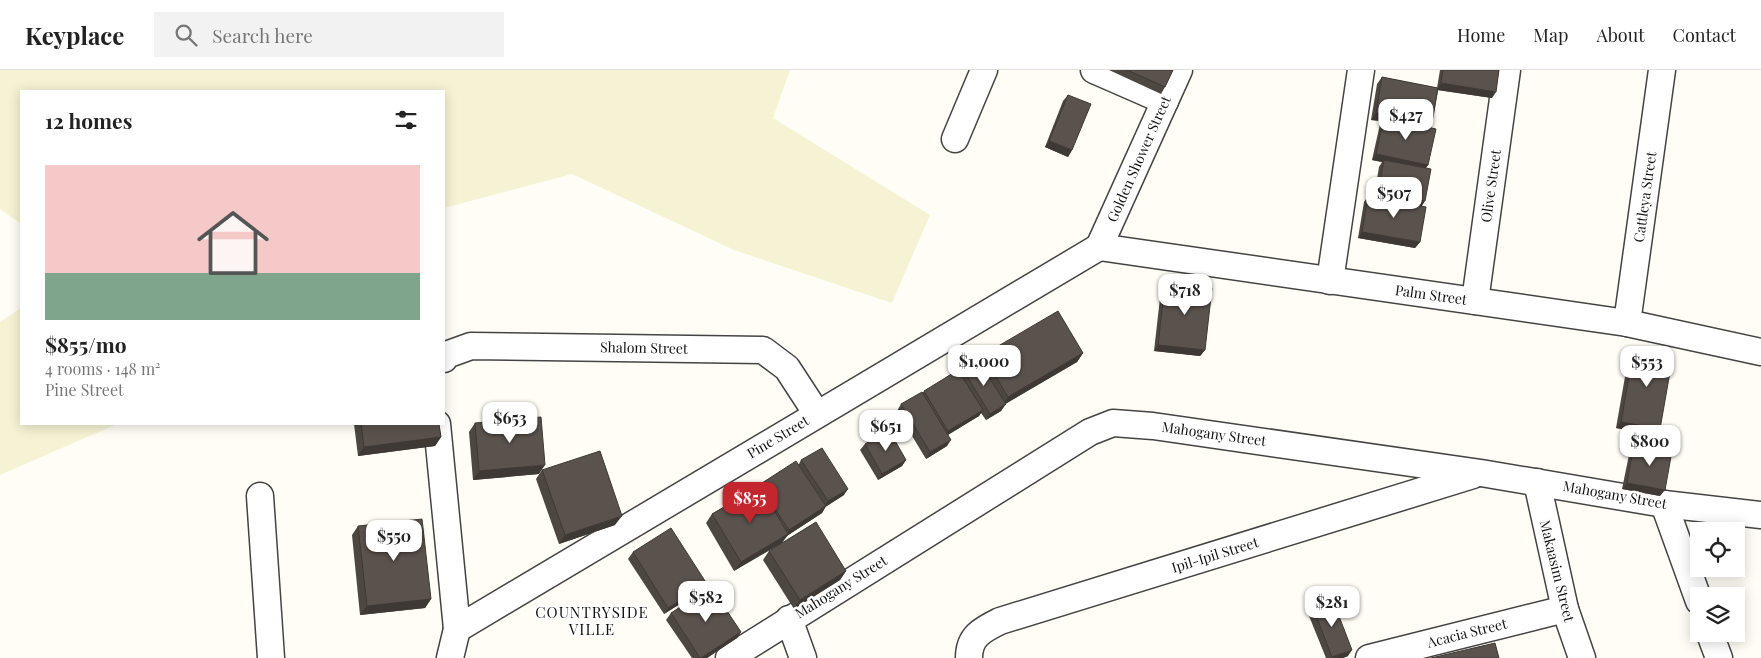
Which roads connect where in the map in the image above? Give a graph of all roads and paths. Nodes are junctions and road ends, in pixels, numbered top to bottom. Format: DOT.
graph roads {
  1 [pos="984,70"];
  2 [pos="1094,70"];
  3 [pos="1179,70"];
  4 [pos="1361,70"];
  5 [pos="1507,70"];
  6 [pos="1662,70"];
  7 [pos="1165,101"];
  8 [pos="955,139"];
  9 [pos="1099,247"];
  10 [pos="1330,281"];
  11 [pos="1475,301"];
  12 [pos="1627,323"];
  13 [pos="1761,352"];
  14 [pos="445,356"];
  15 [pos="817,414"];
  16 [pos="437,425"];
  17 [pos="1481,472"];
  18 [pos="1537,482"];
  19 [pos="260,496"];
  20 [pos="1664,504"];
  21 [pos="1761,515"];
  22 [pos="1694,587"];
  23 [pos="1565,609"];
  24 [pos="789,619"];
  25 [pos="457,629"];
  26 [pos="1713,642"];
  27 [pos="271,658"];
  28 [pos="450,658"];
  29 [pos="728,658"];
  30 [pos="803,658"];
  31 [pos="969,658"];
  32 [pos="1369,658"];
  33 [pos="1582,658"];
  34 [pos="1719,658"];
  1 -- 8 [label="street"];
  2 -- 7 [label="street"];
  3 -- 7 [label="street, Golden Shower Street"];
  4 -- 10 [label="street"];
  5 -- 11 [label="street, Olive Street"];
  6 -- 12 [label="street, Cattleya Street"];
  7 -- 9 [label="street, Golden Shower Street"];
  9 -- 10 [label="street, Palm Street"];
  9 -- 15 [label="street, Pine Street"];
  10 -- 11 [label="street, Palm Street"];
  11 -- 12 [label="street, Palm Street"];
  12 -- 13 [label="street, Palm Street"];
  14 -- 15 [label="street, Shalom Street"];
  15 -- 25 [label="street, Pine Street"];
  16 -- 25 [label="street"];
  17 -- 18 [label="street, Mahogany Street"];
  17 -- 24 [label="street, Mahogany Street"];
  17 -- 31 [label="street, Ipil-Ipil Street"];
  18 -- 20 [label="street, Mahogany Street"];
  18 -- 23 [label="street, Makaasim Street"];
  19 -- 27 [label="street"];
  20 -- 21 [label="street, Mahogany Street"];
  20 -- 22 [label="street"];
  23 -- 32 [label="street, Acacia Street"];
  23 -- 33 [label="street, Makaasim Street"];
  24 -- 29 [label="street, Mahogany Street"];
  24 -- 30 [label="street"];
  25 -- 28 [label="street"];
  26 -- 34 [label="street"];
}
